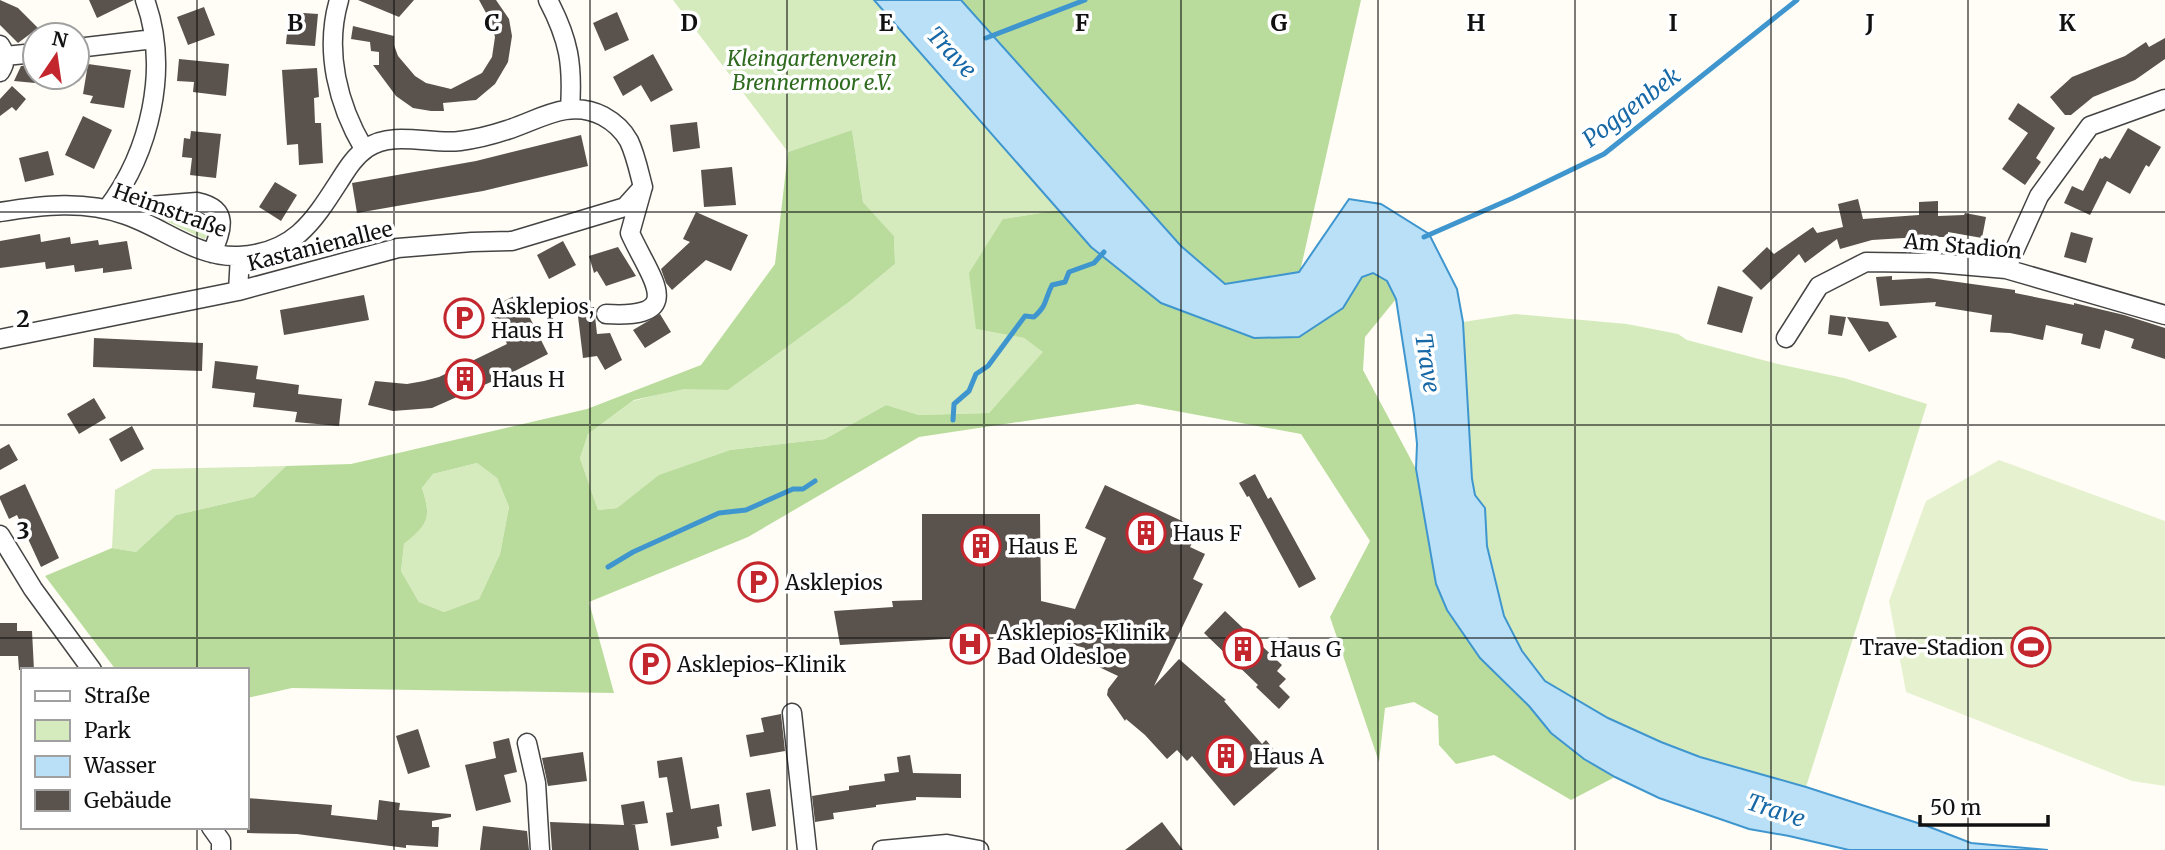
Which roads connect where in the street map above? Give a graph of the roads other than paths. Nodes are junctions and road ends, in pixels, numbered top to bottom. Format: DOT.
graph roads {
  1 [pos="145,0"];
  2 [pos="339,0"];
  3 [pos="548,0"];
  4 [pos="154,39"];
  5 [pos="91,46"];
  6 [pos="21,55"];
  7 [pos="2,58"];
  8 [pos="2165,99"];
  9 [pos="569,109"];
  10 [pos="364,149"];
  11 [pos="643,187"];
  12 [pos="107,209"];
  13 [pos="0,212"];
  14 [pos="212,253"];
  15 [pos="240,256"];
  16 [pos="2006,269"];
  17 [pos="238,291"];
  18 [pos="606,314"];
  19 [pos="2165,315"];
  20 [pos="1786,338"];
  21 [pos="0,340"];
  22 [pos="0,535"];
  23 [pos="91,668"];
  24 [pos="792,713"];
  25 [pos="527,743"];
  26 [pos="212,829"];
  27 [pos="221,850"];
  28 [pos="540,850"];
  29 [pos="807,850"];
  30 [pos="882,850"];
  31 [pos="979,850"];
  1 -- 4 [label="street"];
  2 -- 10 [label="street"];
  3 -- 9 [label="street"];
  4 -- 5 [label="street"];
  4 -- 12 [label="street"];
  6 -- 7 [label="street"];
  8 -- 16 [label="street"];
  9 -- 10 [label="street"];
  9 -- 11 [label="street"];
  10 -- 15 [label="street, Heimstraße"];
  11 -- 17 [label="street, Kastanienallee"];
  11 -- 18 [label="street"];
  12 -- 13 [label="street, Heimstraße"];
  12 -- 14 [label="street, Heimstraße"];
  12 -- 14 [label="street"];
  14 -- 15 [label="street, Heimstraße"];
  15 -- 17 [label="street"];
  16 -- 19 [label="street, Am Stadion"];
  16 -- 20 [label="street, Am Stadion"];
  17 -- 21 [label="street, Kastanienallee"];
  22 -- 23 [label="street"];
  24 -- 29 [label="street"];
  25 -- 28 [label="street"];
  26 -- 27 [label="street"];
  30 -- 31 [label="street"];
}
